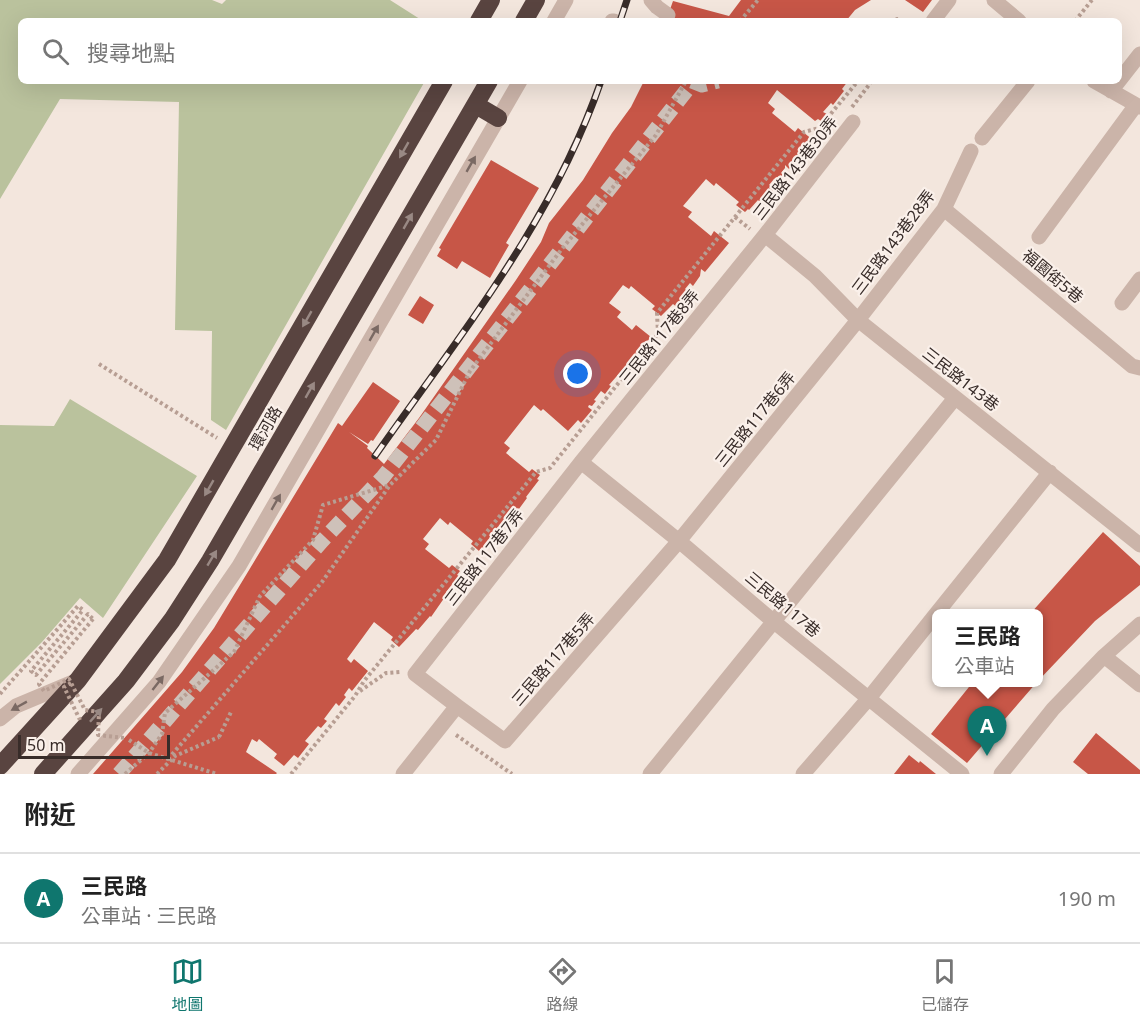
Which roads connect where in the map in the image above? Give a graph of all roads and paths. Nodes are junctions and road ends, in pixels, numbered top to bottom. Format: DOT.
graph roads {
  1 [pos="491,0"];
  2 [pos="536,0"];
  3 [pos="566,0"];
  4 [pos="651,0"];
  5 [pos="758,0"];
  6 [pos="949,0"];
  7 [pos="1092,0"];
  8 [pos="1004,3"];
  9 [pos="668,15"];
  10 [pos="480,18"];
  11 [pos="526,18"];
  12 [pos="556,18"];
  13 [pos="743,18"];
  14 [pos="935,18"];
  15 [pos="1016,18"];
  16 [pos="1077,18"];
  17 [pos="1140,54"];
  18 [pos="1122,77"];
  19 [pos="442,84"];
  20 [pos="487,84"];
  21 [pos="518,84"];
  22 [pos="684,84"];
  23 [pos="856,84"];
  24 [pos="870,84"];
  25 [pos="1026,84"];
  26 [pos="1099,84"];
  27 [pos="1116,84"];
  28 [pos="1111,91"];
  29 [pos="476,105"];
  30 [pos="1138,106"];
  31 [pos="498,118"];
  32 [pos="850,118"];
  33 [pos="982,138"];
  34 [pos="971,151"];
  35 [pos="944,209"];
  36 [pos="765,235"];
  37 [pos="1040,237"];
  38 [pos="1140,279"];
  39 [pos="1122,303"];
  40 [pos="858,320"];
  41 [pos="99,364"];
  42 [pos="1140,368"];
  43 [pos="955,398"];
  44 [pos="233,448"];
  45 [pos="581,462"];
  46 [pos="1050,472"];
  47 [pos="390,485"];
  48 [pos="680,541"];
  49 [pos="1140,545"];
  50 [pos="940,609"];
  51 [pos="932,619"];
  52 [pos="773,621"];
  53 [pos="1140,624"];
  54 [pos="1104,656"];
  55 [pos="415,674"];
  56 [pos="74,681"];
  57 [pos="1140,685"];
  58 [pos="0,694"];
  59 [pos="355,696"];
  60 [pos="869,698"];
  61 [pos="457,706"];
  62 [pos="231,712"];
  63 [pos="0,719"];
  64 [pos="80,720"];
  65 [pos="440,727"];
  66 [pos="148,753"];
  67 [pos="168,759"];
  68 [pos="0,766"];
  69 [pos="43,774"];
  70 [pos="78,774"];
  71 [pos="125,774"];
  72 [pos="158,774"];
  73 [pos="217,774"];
  74 [pos="291,774"];
  75 [pos="403,774"];
  76 [pos="512,774"];
  77 [pos="650,774"];
  78 [pos="803,774"];
  79 [pos="962,774"];
  80 [pos="1001,774"];
  1 -- 10 [label="highway"];
  2 -- 11 [label="highway"];
  3 -- 12 [label="street"];
  4 -- 9 [label="street"];
  5 -- 13 [label="path"];
  6 -- 14 [label="street"];
  7 -- 16 [label="path"];
  8 -- 15 [label="street"];
  17 -- 18 [label="street"];
  19 -- 44 [label="highway, 環河路, one-way"];
  20 -- 29 [label="highway, 環河路"];
  21 -- 31 [label="street"];
  22 -- 47 [label="path"];
  23 -- 59 [label="path"];
  24 -- 32 [label="path"];
  25 -- 33 [label="street"];
  26 -- 28 [label="street"];
  27 -- 28 [label="street"];
  28 -- 30 [label="street"];
  29 -- 31 [label="highway"];
  69 -- 29 [label="highway, 環河路, one-way"];
  30 -- 37 [label="street"];
  70 -- 31 [label="street, one-way"];
  32 -- 36 [label="street, 三民路143巷30弄"];
  34 -- 35 [label="street, 三民路143巷28弄"];
  35 -- 40 [label="street, 三民路143巷28弄"];
  35 -- 42 [label="street, 福園街5巷"];
  36 -- 40 [label="street, 三民路143巷"];
  36 -- 45 [label="street, 三民路117巷8弄"];
  38 -- 39 [label="street"];
  40 -- 43 [label="street, 三民路143巷"];
  40 -- 48 [label="street, 三民路117巷6弄"];
  41 -- 44 [label="path"];
  43 -- 46 [label="street, 三民路143巷"];
  43 -- 52 [label="street"];
  44 -- 56 [label="highway, 環河路, one-way"];
  45 -- 48 [label="street, 三民路117巷"];
  45 -- 55 [label="street, 三民路117巷7弄"];
  46 -- 49 [label="street, 三民路143巷"];
  46 -- 50 [label="street"];
  47 -- 66 [label="path"];
  47 -- 67 [label="path"];
  48 -- 52 [label="street, 三民路117巷"];
  48 -- 61 [label="street, 三民路117巷5弄"];
  51 -- 60 [label="street"];
  52 -- 60 [label="street, 三民路117巷"];
  52 -- 77 [label="street"];
  53 -- 54 [label="street"];
  54 -- 57 [label="street"];
  54 -- 80 [label="street"];
  55 -- 59 [label="path"];
  55 -- 61 [label="street"];
  56 -- 58 [label="path, bridge"];
  56 -- 63 [label="street, one-way, bridge"];
  56 -- 64 [label="path, bridge"];
  56 -- 66 [label="path, bridge"];
  56 -- 68 [label="highway, 環河路"];
  59 -- 74 [label="path"];
  60 -- 78 [label="street"];
  60 -- 79 [label="street, 三民路117巷"];
  61 -- 65 [label="street"];
  62 -- 72 [label="path, bridge"];
  65 -- 75 [label="street"];
  65 -- 76 [label="path"];
  66 -- 67 [label="path"];
  66 -- 71 [label="path"];
  67 -- 73 [label="path"];
}
